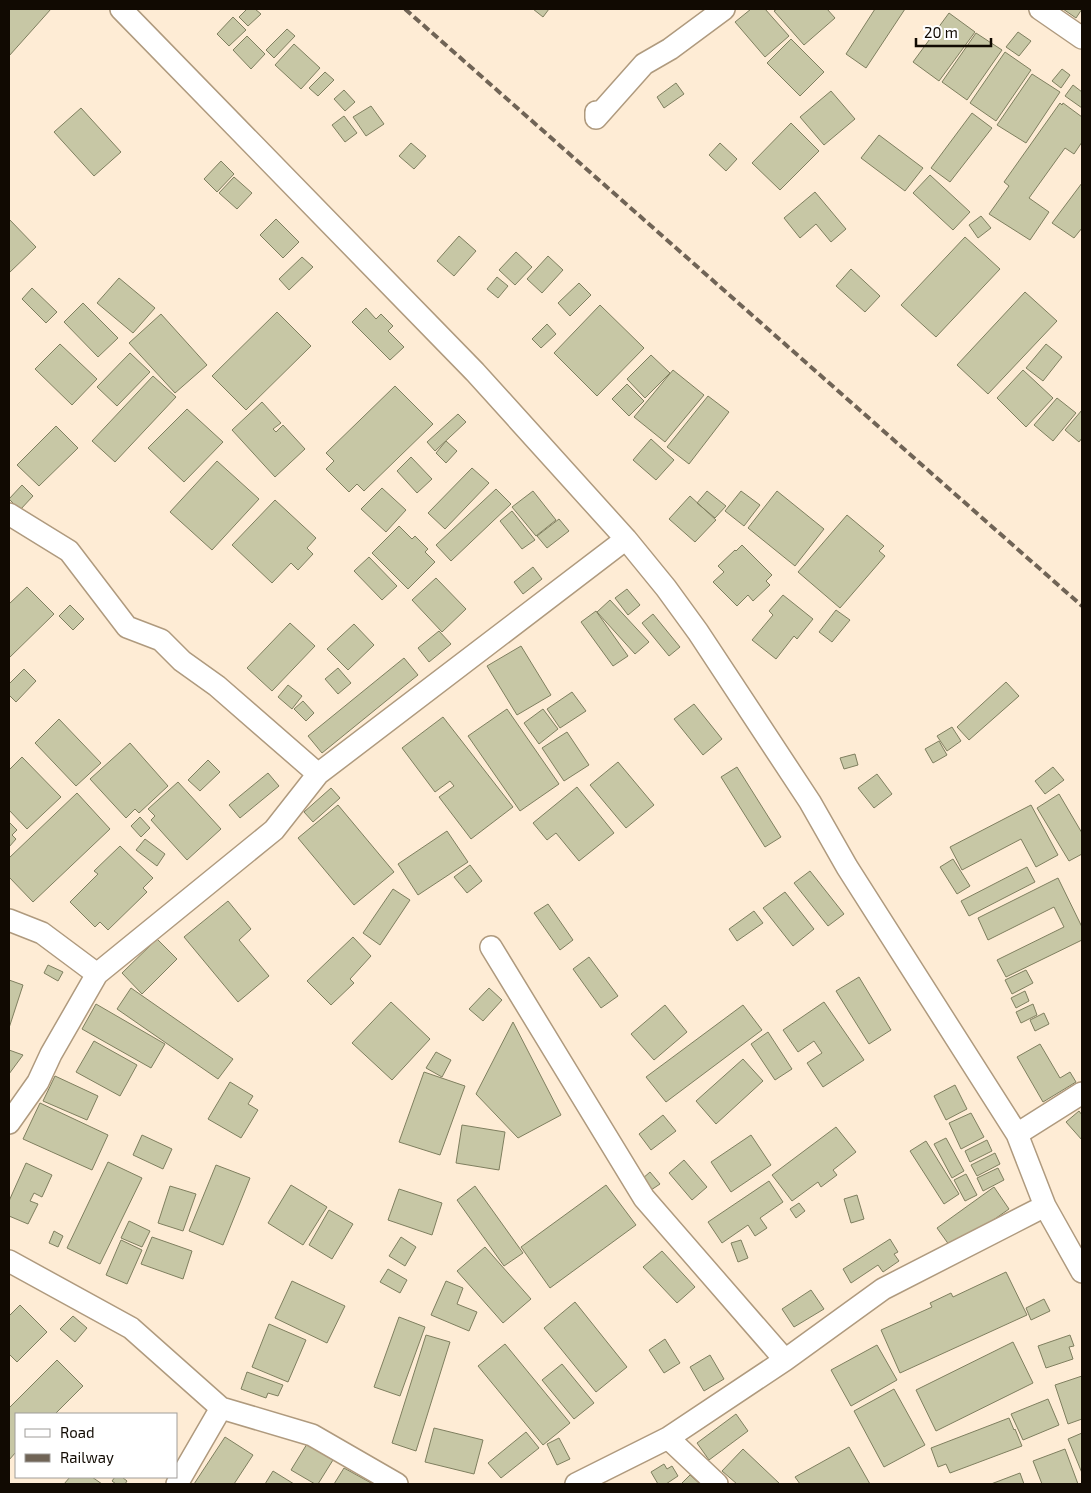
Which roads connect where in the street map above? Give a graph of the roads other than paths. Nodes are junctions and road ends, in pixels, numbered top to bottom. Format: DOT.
graph roads {
  1 [pos="121,9"];
  2 [pos="724,9"];
  3 [pos="1040,9"];
  4 [pos="1082,38"];
  5 [pos="596,112"];
  6 [pos="9,514"];
  7 [pos="626,539"];
  8 [pos="318,774"];
  9 [pos="9,920"];
  10 [pos="491,947"];
  11 [pos="97,974"];
  12 [pos="1082,1093"];
  13 [pos="9,1123"];
  14 [pos="1017,1134"];
  15 [pos="1045,1206"];
  16 [pos="9,1262"];
  17 [pos="1082,1272"];
  18 [pos="785,1360"];
  19 [pos="221,1408"];
  20 [pos="668,1438"];
  21 [pos="178,1484"];
  22 [pos="397,1484"];
  23 [pos="576,1484"];
  24 [pos="717,1484"];
  1 -- 7 [label="street"];
  2 -- 5 [label="street"];
  3 -- 4 [label="street"];
  6 -- 8 [label="street"];
  7 -- 8 [label="street"];
  7 -- 14 [label="street"];
  8 -- 11 [label="street"];
  9 -- 11 [label="street"];
  10 -- 18 [label="street"];
  11 -- 13 [label="street"];
  12 -- 14 [label="street"];
  14 -- 15 [label="street"];
  15 -- 17 [label="street"];
  15 -- 18 [label="street"];
  16 -- 19 [label="street"];
  18 -- 20 [label="street"];
  19 -- 21 [label="street"];
  19 -- 22 [label="street"];
  20 -- 23 [label="street"];
  20 -- 24 [label="street"];
}
